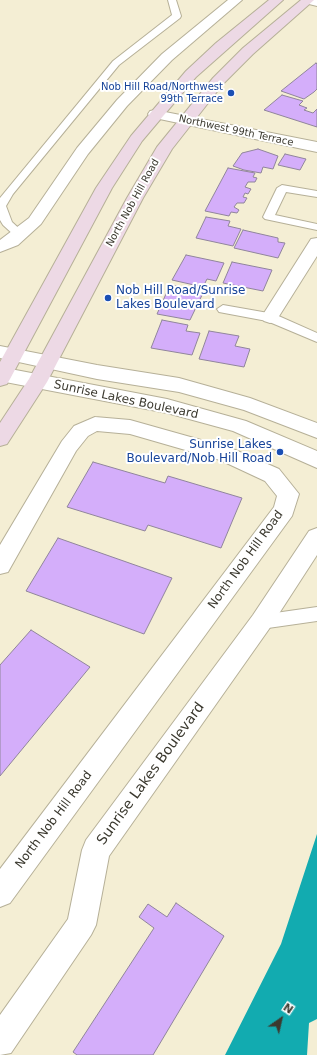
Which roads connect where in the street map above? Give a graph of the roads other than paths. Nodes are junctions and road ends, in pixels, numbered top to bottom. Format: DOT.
graph roads {
  1 [pos="172,0"];
  2 [pos="236,0"];
  3 [pos="277,0"];
  4 [pos="309,0"];
  5 [pos="317,2"];
  6 [pos="160,108"];
  7 [pos="194,108"];
  8 [pos="184,120"];
  9 [pos="317,142"];
  10 [pos="317,148"];
  11 [pos="317,194"];
  12 [pos="317,227"];
  13 [pos="19,234"];
  14 [pos="317,243"];
  15 [pos="0,247"];
  16 [pos="223,309"];
  17 [pos="270,317"];
  18 [pos="317,338"];
  19 [pos="7,353"];
  20 [pos="48,361"];
  21 [pos="1,376"];
  22 [pos="37,382"];
  23 [pos="317,431"];
  24 [pos="0,439"];
  25 [pos="317,460"];
  26 [pos="317,538"];
  27 [pos="0,565"];
  28 [pos="317,614"];
  29 [pos="261,622"];
  30 [pos="0,893"];
  31 [pos="0,1042"];
  1 -- 13 [label="lane"];
  2 -- 13 [label="street"];
  3 -- 6 [label="main road"];
  4 -- 5 [label="street"];
  4 -- 7 [label="main road, North Nob Hill Road"];
  6 -- 7 [label="street, Northwest 99th Terrace"];
  6 -- 8 [label="street, Northwest 99th Terrace"];
  6 -- 19 [label="main road"];
  7 -- 8 [label="main road, North Nob Hill Road"];
  7 -- 9 [label="street, Northwest 99th Terrace"];
  8 -- 10 [label="street, Northwest 99th Terrace"];
  8 -- 20 [label="main road, North Nob Hill Road"];
  11 -- 12 [label="lane"];
  13 -- 15 [label="street"];
  14 -- 17 [label="street"];
  16 -- 17 [label="lane"];
  17 -- 18 [label="lane"];
  19 -- 20 [label="street, Sunrise Lakes Boulevard"];
  19 -- 21 [label="main road"];
  20 -- 22 [label="main road, North Nob Hill Road"];
  20 -- 23 [label="street, Sunrise Lakes Boulevard"];
  21 -- 22 [label="street, Sunrise Lakes Boulevard"];
  22 -- 24 [label="main road, North Nob Hill Road"];
  22 -- 25 [label="street, Sunrise Lakes Boulevard"];
  26 -- 29 [label="street, Sunrise Lakes Boulevard"];
  27 -- 30 [label="street, North Nob Hill Road"];
  28 -- 29 [label="lane"];
  29 -- 31 [label="street, Sunrise Lakes Boulevard"];
}
